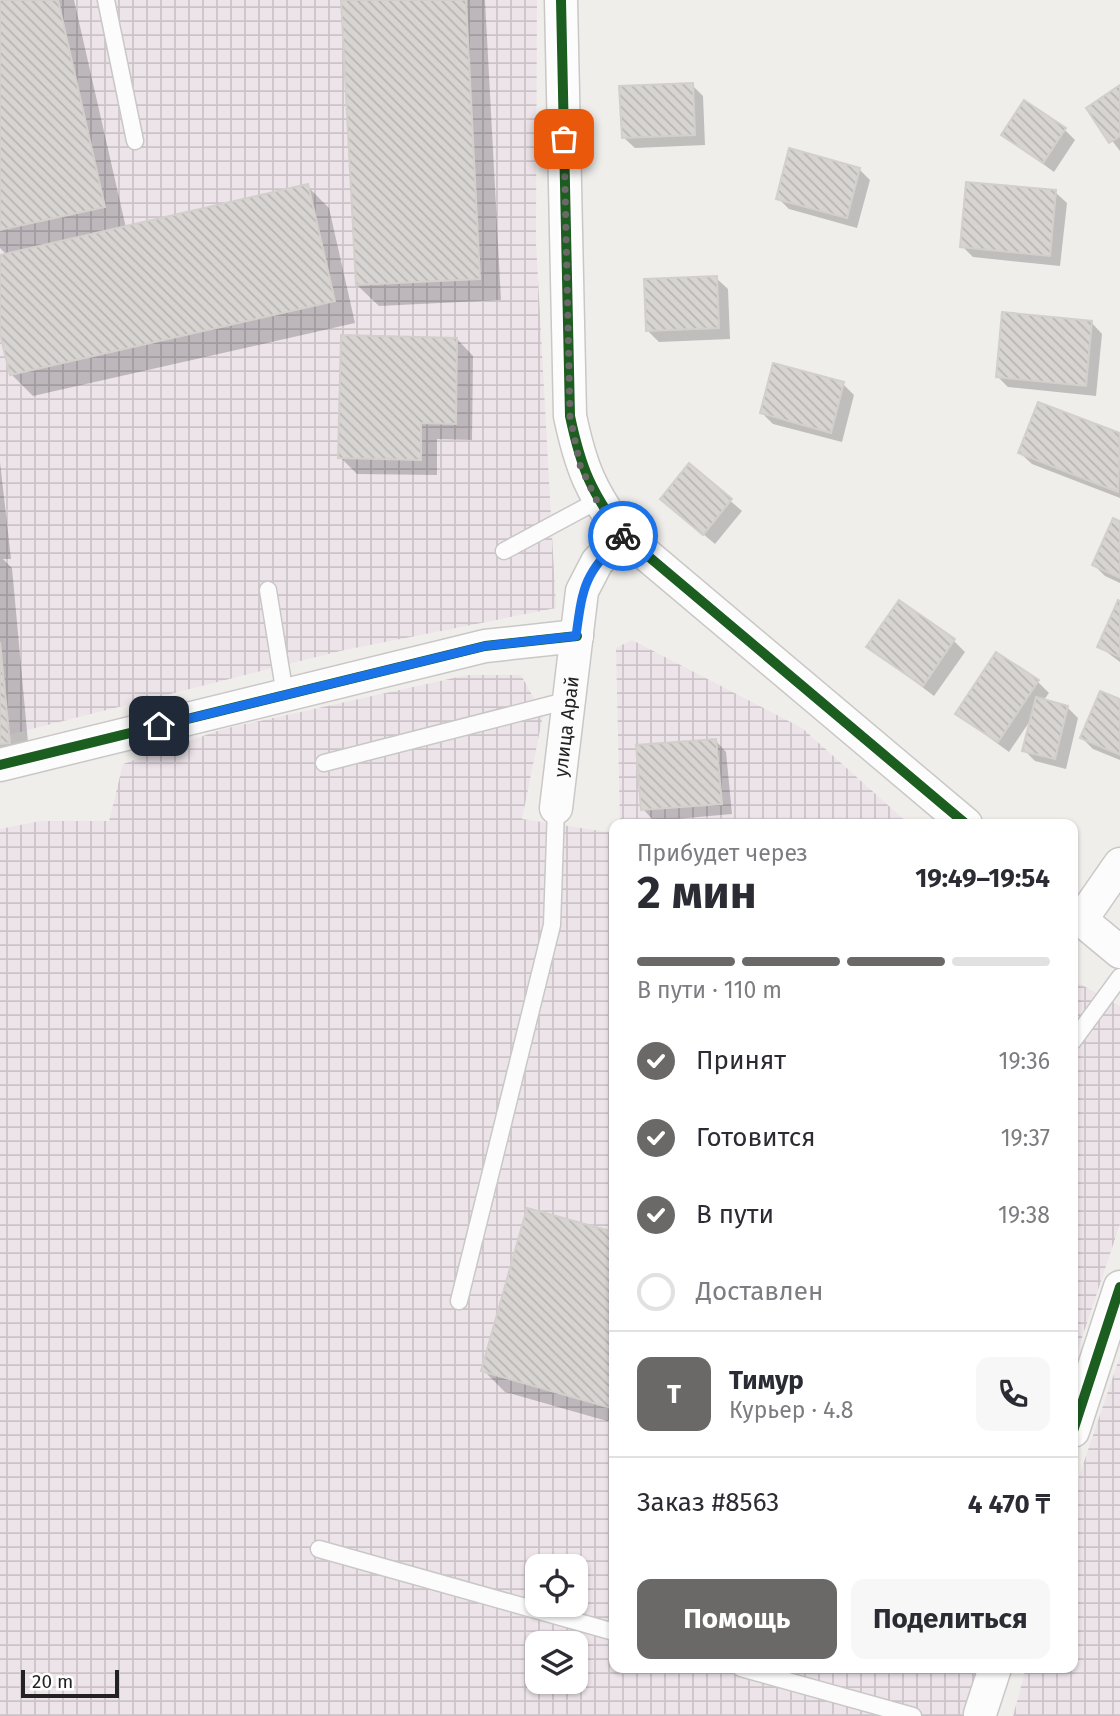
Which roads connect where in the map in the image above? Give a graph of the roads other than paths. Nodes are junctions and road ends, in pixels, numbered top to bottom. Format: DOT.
graph roads {
  1 [pos="106,0"];
  2 [pos="561,0"];
  3 [pos="135,141"];
  4 [pos="597,501"];
  5 [pos="623,535"];
  6 [pos="504,551"];
  7 [pos="268,590"];
  8 [pos="576,636"];
  9 [pos="285,695"];
  10 [pos="569,700"];
  11 [pos="324,763"];
  12 [pos="0,765"];
  13 [pos="556,808"];
  14 [pos="960,819"];
  15 [pos="1120,864"];
  16 [pos="1078,915"];
  17 [pos="1078,917"];
  18 [pos="1120,952"];
  19 [pos="1120,977"];
  20 [pos="1078,1034"];
  21 [pos="1120,1287"];
  22 [pos="459,1301"];
  23 [pos="1078,1416"];
  24 [pos="319,1549"];
  25 [pos="609,1631"];
  26 [pos="759,1673"];
  27 [pos="993,1673"];
  28 [pos="977,1715"];
  29 [pos="913,1716"];
  1 -- 3 [label="lane"];
  2 -- 4 [label="street"];
  4 -- 5 [label="street"];
  4 -- 6 [label="lane"];
  5 -- 8 [label="street, улица Арай"];
  5 -- 14 [label="street"];
  7 -- 9 [label="lane"];
  8 -- 9 [label="street"];
  8 -- 10 [label="street, улица Арай"];
  9 -- 12 [label="street"];
  10 -- 11 [label="lane"];
  10 -- 13 [label="street, улица Арай"];
  13 -- 22 [label="lane"];
  15 -- 16 [label="street"];
  17 -- 18 [label="street"];
  19 -- 20 [label="lane"];
  21 -- 23 [label="street"];
  24 -- 25 [label="lane"];
  26 -- 29 [label="lane"];
  27 -- 28 [label="street"];
}
